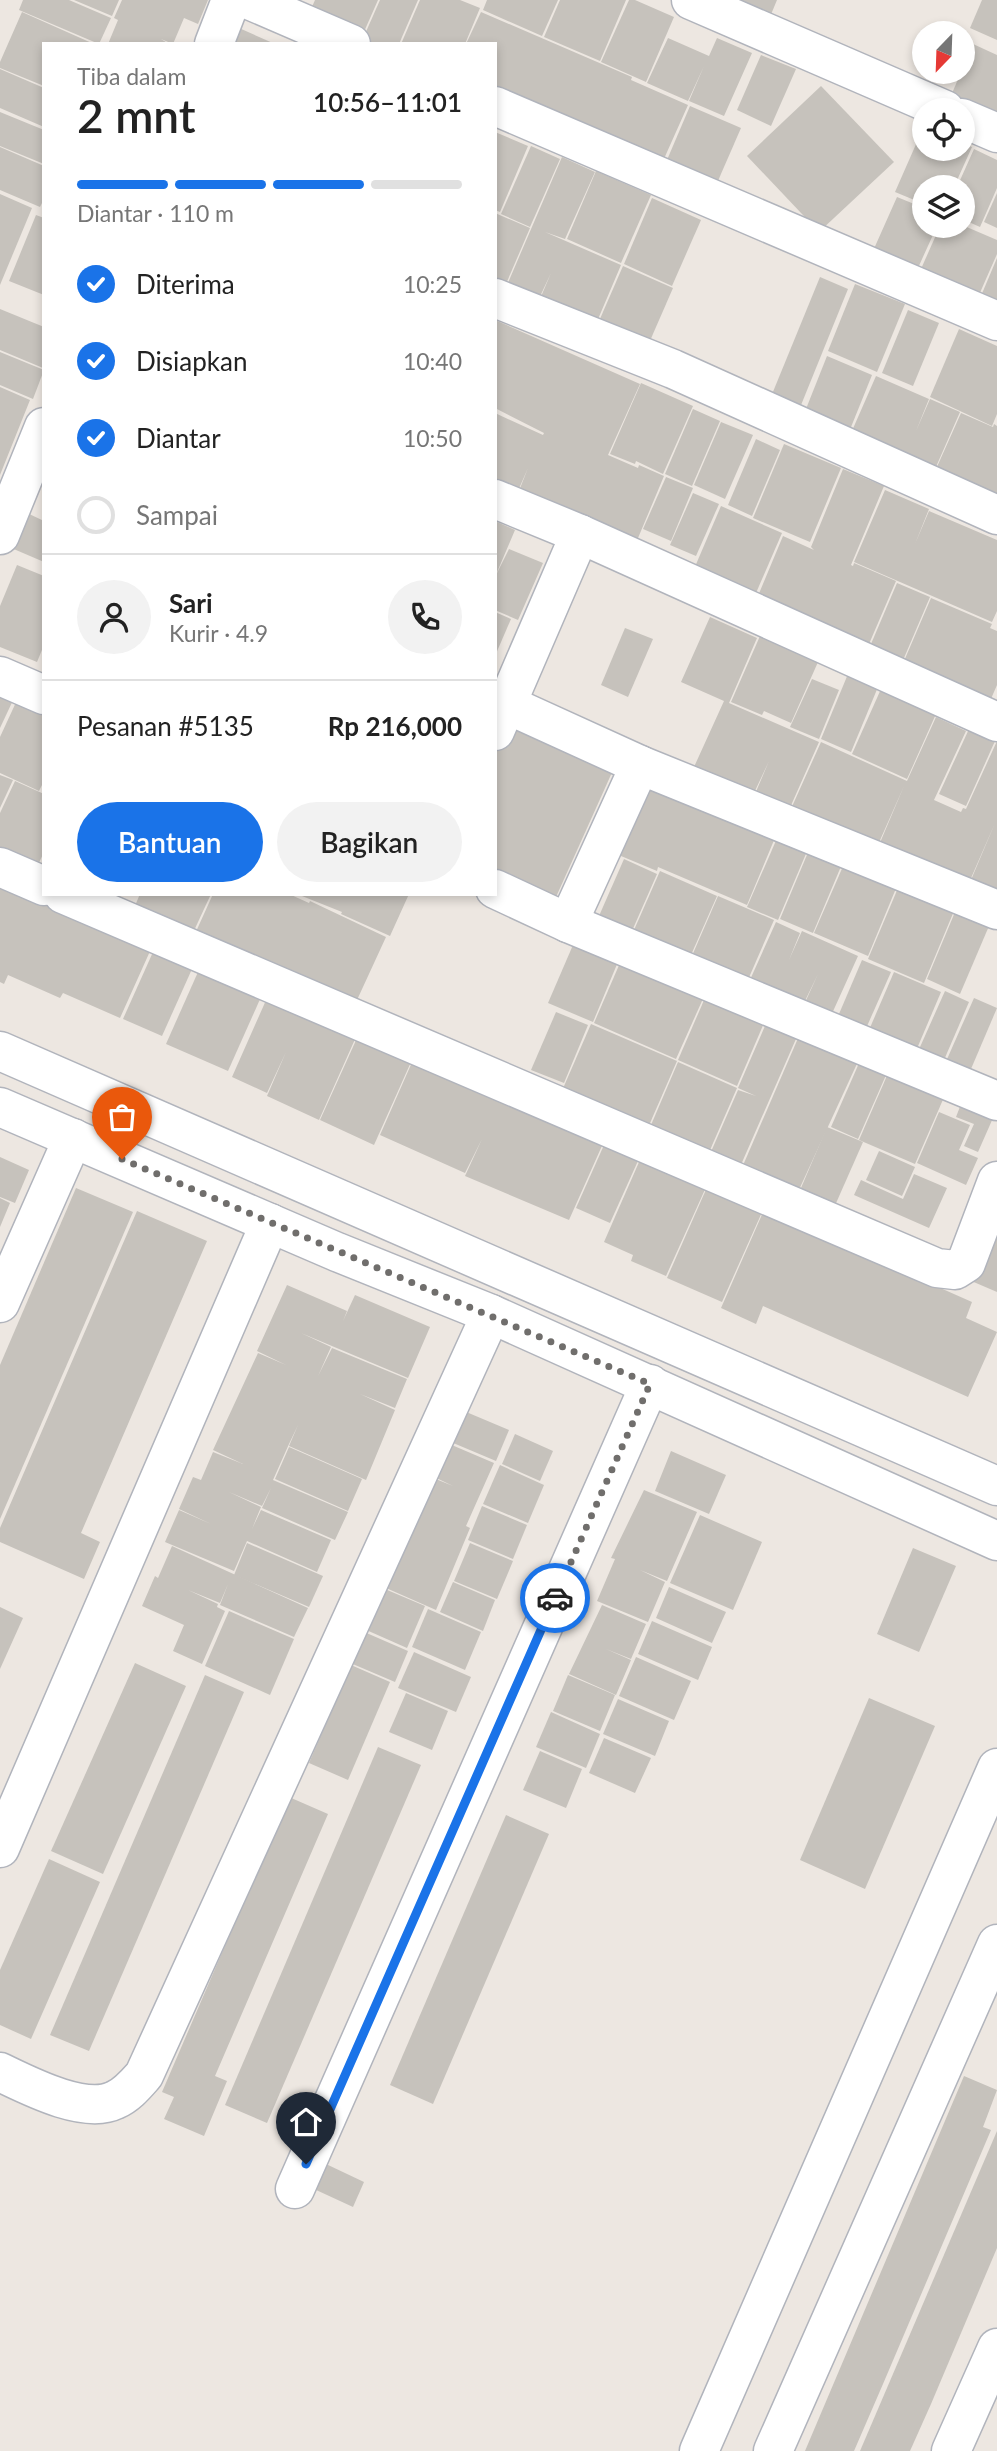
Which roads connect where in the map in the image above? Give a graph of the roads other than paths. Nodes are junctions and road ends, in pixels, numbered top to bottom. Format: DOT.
graph roads {
  1 [pos="231,0"];
  2 [pos="249,0"];
  3 [pos="691,0"];
  4 [pos="215,42"];
  5 [pos="346,42"];
  6 [pos="917,98"];
  7 [pos="497,107"];
  8 [pos="975,124"];
  9 [pos="997,133"];
  10 [pos="497,299"];
  11 [pos="997,321"];
  12 [pos="42,438"];
  13 [pos="497,500"];
  14 [pos="30,501"];
  15 [pos="997,515"];
  16 [pos="580,534"];
  17 [pos="0,536"];
  18 [pos="0,676"];
  19 [pos="42,694"];
  20 [pos="499,711"];
  21 [pos="997,722"];
  22 [pos="640,765"];
  23 [pos="0,867"];
  24 [pos="42,885"];
  25 [pos="497,890"];
  26 [pos="68,896"];
  27 [pos="997,910"];
  28 [pos="568,923"];
  29 [pos="0,1051"];
  30 [pos="997,1101"];
  31 [pos="0,1107"];
  32 [pos="73,1138"];
  33 [pos="997,1181"];
  34 [pos="270,1223"];
  35 [pos="0,1303"];
  36 [pos="491,1314"];
  37 [pos="650,1384"];
  38 [pos="997,1486"];
  39 [pos="997,1541"];
  40 [pos="997,1768"];
  41 [pos="0,1847"];
  42 [pos="994,1959"];
  43 [pos="0,2072"];
  44 [pos="295,2189"];
  45 [pos="997,2348"];
  46 [pos="699,2451"];
  47 [pos="773,2451"];
  48 [pos="951,2451"];
  1 -- 4 [label="street"];
  2 -- 5 [label="street"];
  3 -- 6 [label="street"];
  7 -- 11 [label="street"];
  8 -- 9 [label="street"];
  10 -- 15 [label="street"];
  12 -- 14 [label="street"];
  13 -- 16 [label="street"];
  14 -- 17 [label="street"];
  16 -- 20 [label="street"];
  16 -- 21 [label="street"];
  18 -- 19 [label="street"];
  20 -- 22 [label="street"];
  22 -- 27 [label="street"];
  22 -- 28 [label="street"];
  23 -- 24 [label="street"];
  25 -- 28 [label="street"];
  26 -- 33 [label="street"];
  28 -- 30 [label="street"];
  29 -- 38 [label="street"];
  31 -- 32 [label="street"];
  32 -- 34 [label="street"];
  32 -- 35 [label="street"];
  34 -- 36 [label="street"];
  34 -- 41 [label="street"];
  36 -- 37 [label="street"];
  36 -- 43 [label="street"];
  37 -- 39 [label="street"];
  37 -- 44 [label="street"];
  40 -- 46 [label="street"];
  42 -- 47 [label="street"];
  45 -- 48 [label="street"];
}
